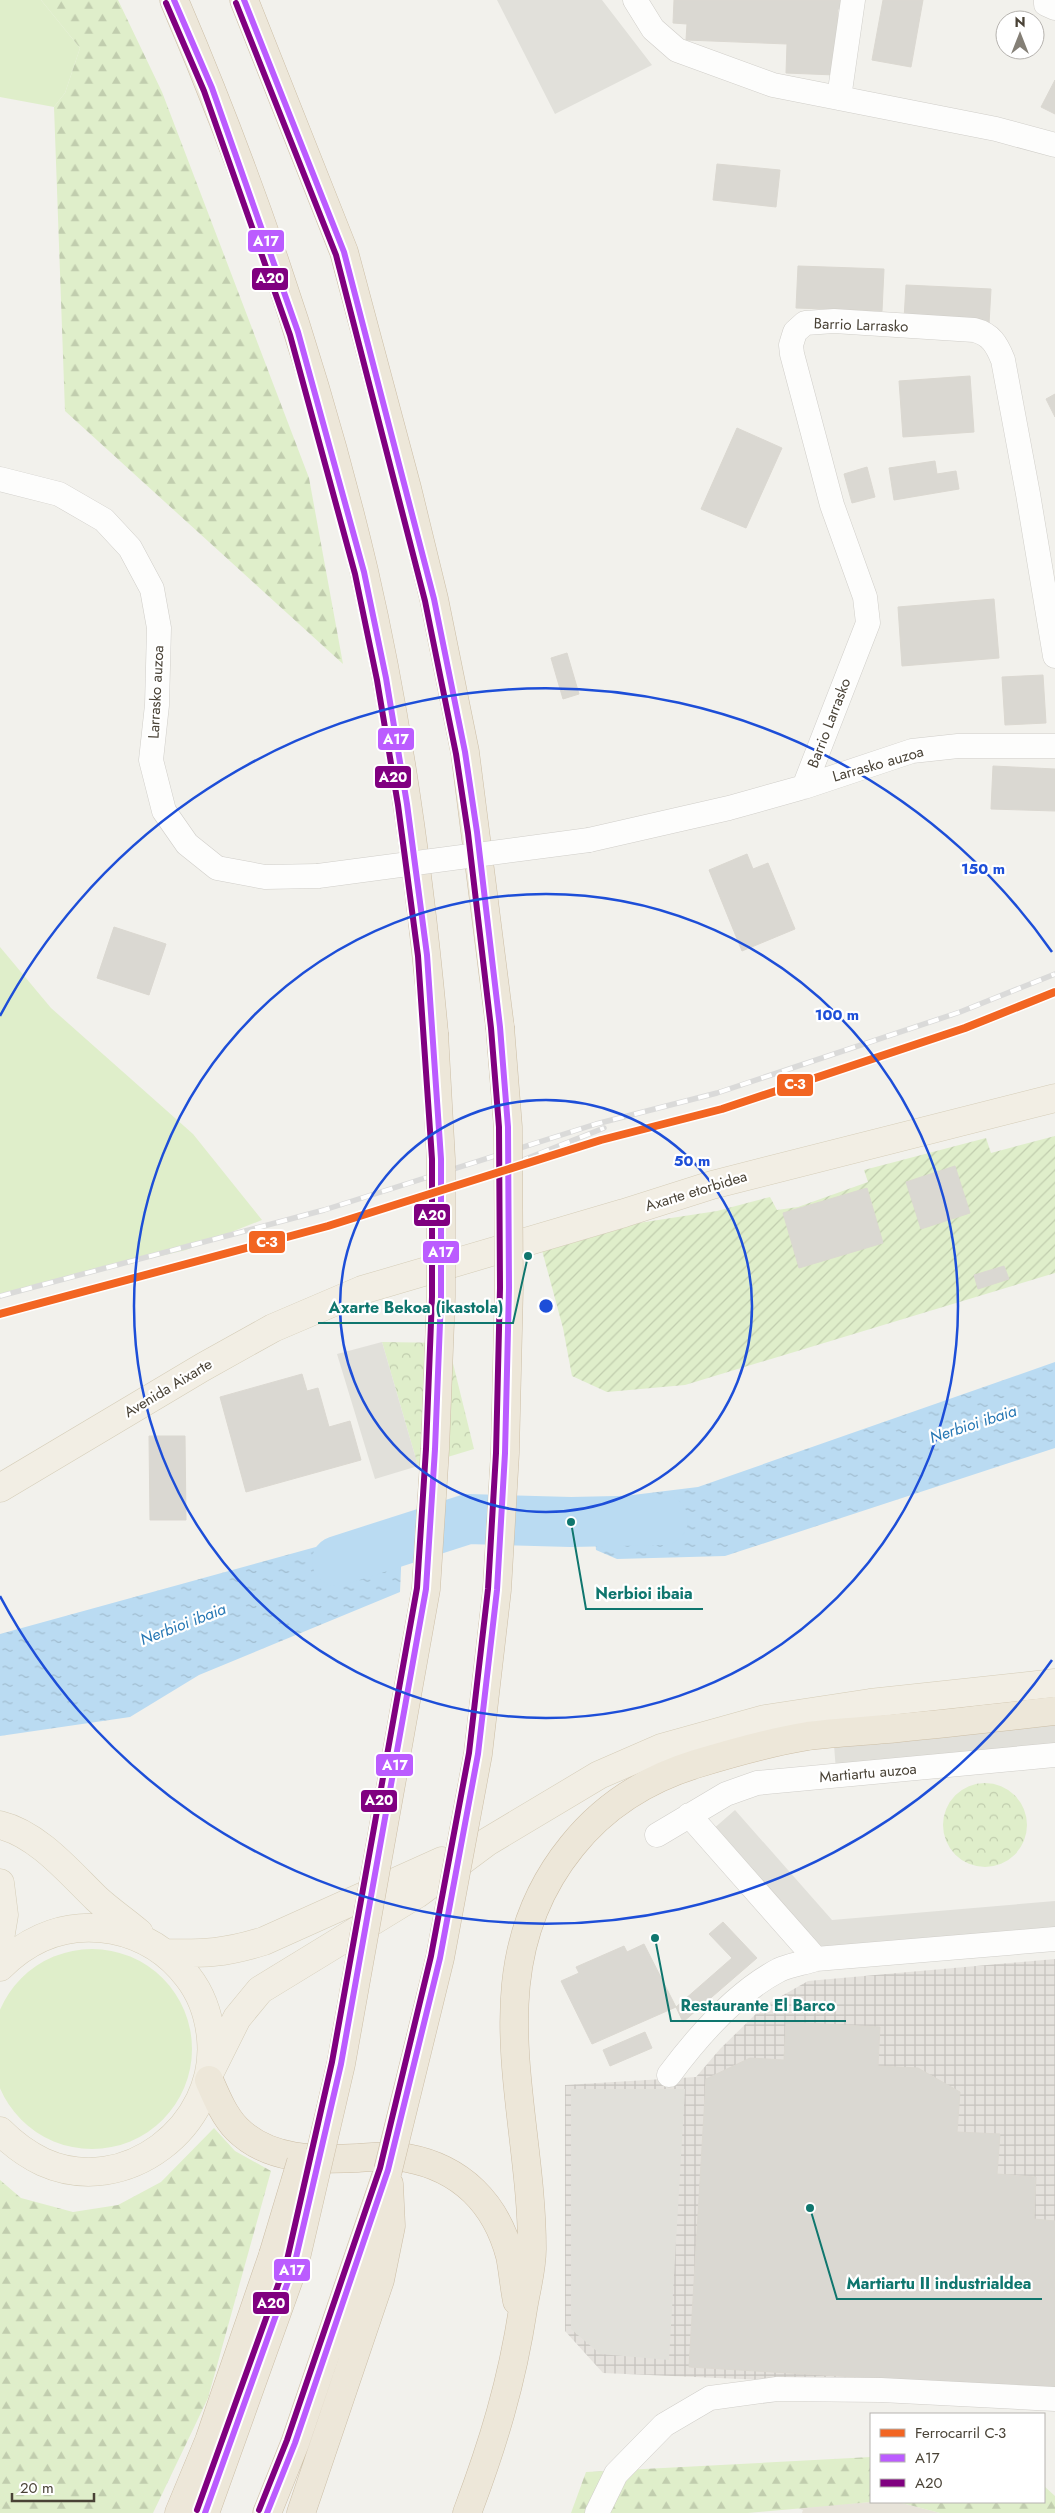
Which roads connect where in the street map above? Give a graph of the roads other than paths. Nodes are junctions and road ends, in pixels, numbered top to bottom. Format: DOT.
graph roads {
  1 [pos="174,0"];
  2 [pos="244,0"];
  3 [pos="635,0"];
  4 [pos="853,0"];
  5 [pos="839,98"];
  6 [pos="1055,145"];
  7 [pos="0,479"];
  8 [pos="1055,656"];
  9 [pos="1055,746"];
  10 [pos="804,787"];
  11 [pos="1055,1098"];
  12 [pos="341,1299"];
  13 [pos="0,1488"];
  14 [pos="1055,1683"];
  15 [pos="1055,1711"];
  16 [pos="1055,1755"];
  17 [pos="689,1815"];
  18 [pos="0,1825"];
  19 [pos="656,1835"];
  20 [pos="487,1842"];
  21 [pos="0,1883"];
  22 [pos="0,1939"];
  23 [pos="1055,1939"];
  24 [pos="159,1949"];
  25 [pos="816,1959"];
  26 [pos="0,1967"];
  27 [pos="210,2075"];
  28 [pos="669,2075"];
  29 [pos="0,2131"];
  30 [pos="388,2170"];
  31 [pos="284,2258"];
  32 [pos="521,2325"];
  33 [pos="1055,2399"];
  34 [pos="179,2513"];
  35 [pos="204,2513"];
  36 [pos="267,2513"];
  37 [pos="301,2513"];
  38 [pos="468,2513"];
  39 [pos="597,2513"];
  1 -- 31 [label="highway, bridge"];
  2 -- 30 [label="highway, bridge"];
  3 -- 5 [label="street"];
  4 -- 5 [label="street"];
  5 -- 6 [label="street"];
  7 -- 10 [label="street, Larrasko auzoa, bridge"];
  8 -- 10 [label="street, Barrio Larrasko"];
  9 -- 10 [label="street, Larrasko auzoa"];
  11 -- 12 [label="main road, Axarte etorbidea"];
  12 -- 13 [label="main road, Avenida Aixarte"];
  14 -- 20 [label="main road"];
  15 -- 32 [label="highway"];
  16 -- 17 [label="street, Martiartu auzoa"];
  17 -- 19 [label="street, Martiartu auzoa"];
  17 -- 25 [label="street"];
  18 -- 24 [label="main road"];
  20 -- 24 [label="main road"];
  20 -- 27 [label="main road"];
  21 -- 22 [label="main road"];
  23 -- 25 [label="street"];
  24 -- 26 [label="main road"];
  24 -- 27 [label="main road"];
  25 -- 28 [label="street"];
  27 -- 29 [label="main road"];
  27 -- 32 [label="highway"];
  30 -- 36 [label="highway"];
  30 -- 37 [label="highway"];
  31 -- 34 [label="highway"];
  31 -- 35 [label="highway"];
  32 -- 38 [label="highway"];
  33 -- 39 [label="street"];
}
